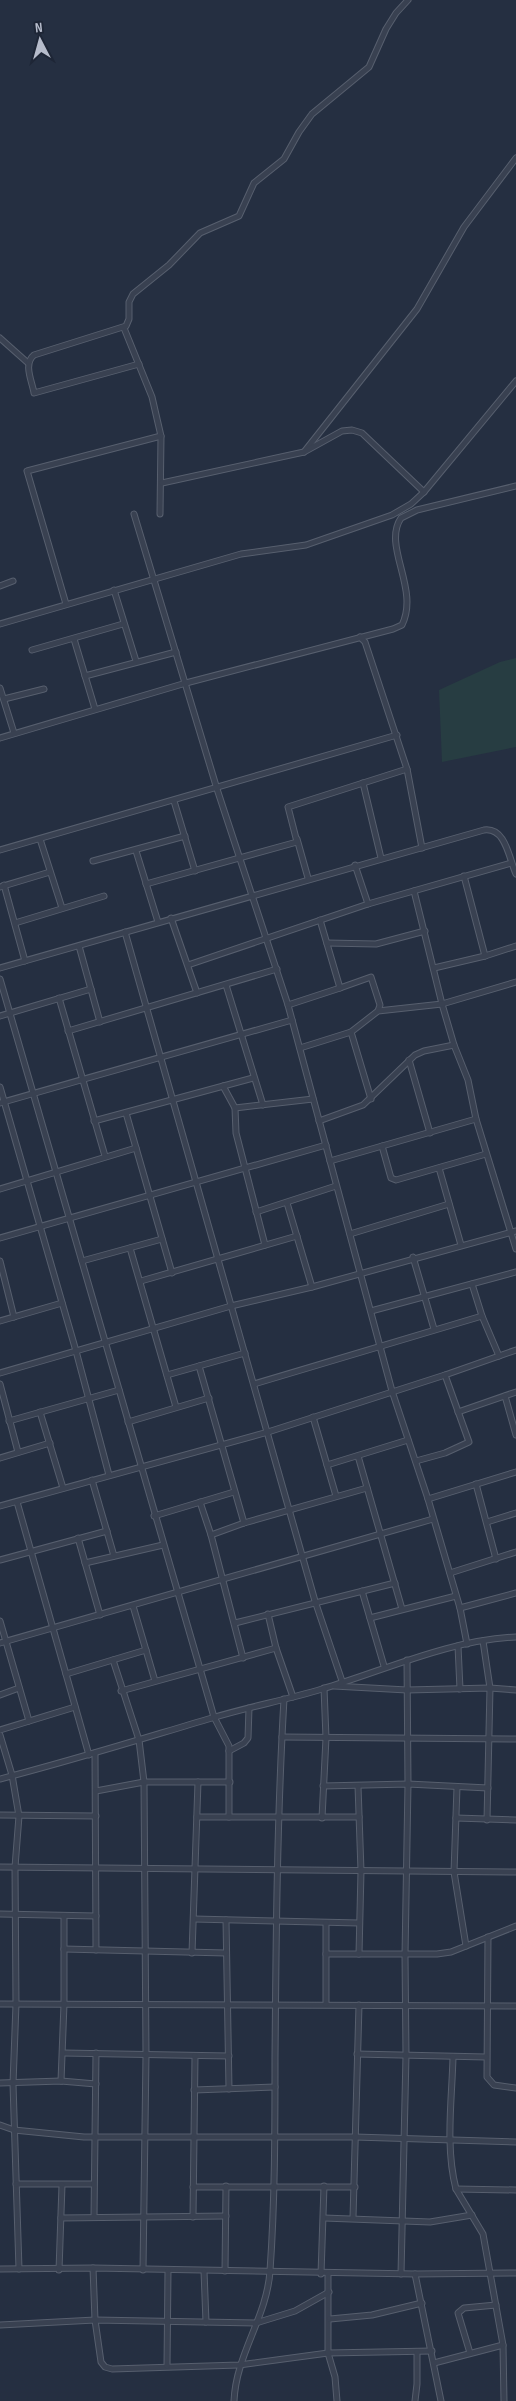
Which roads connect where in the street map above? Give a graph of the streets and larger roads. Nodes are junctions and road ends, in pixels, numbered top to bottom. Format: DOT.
graph roads {
  1 [pos="408,0"];
  2 [pos="516,158"];
  3 [pos="124,328"];
  4 [pos="0,338"];
  5 [pos="28,363"];
  6 [pos="140,364"];
  7 [pos="516,381"];
  8 [pos="161,436"];
  9 [pos="304,452"];
  10 [pos="162,482"];
  11 [pos="516,486"];
  12 [pos="424,492"];
  13 [pos="134,514"];
  14 [pos="160,514"];
  15 [pos="155,578"];
  16 [pos="13,581"];
  17 [pos="0,586"];
  18 [pos="114,590"];
  19 [pos="66,604"];
  20 [pos="0,624"];
  21 [pos="123,624"];
  22 [pos="360,637"];
  23 [pos="74,639"];
  24 [pos="32,650"];
  25 [pos="176,652"];
  26 [pos="136,661"];
  27 [pos="85,676"];
  28 [pos="186,683"];
  29 [pos="0,688"];
  30 [pos="44,689"];
  31 [pos="4,699"];
  32 [pos="95,710"];
  33 [pos="14,734"];
  34 [pos="397,735"];
  35 [pos="0,738"];
  36 [pos="407,769"];
  37 [pos="362,782"];
  38 [pos="217,789"];
  39 [pos="174,801"];
  40 [pos="288,807"];
  41 [pos="185,836"];
  42 [pos="40,839"];
  43 [pos="422,848"];
  44 [pos="0,850"];
  45 [pos="136,851"];
  46 [pos="382,858"];
  47 [pos="239,859"];
  48 [pos="93,861"];
  49 [pos="511,863"];
  50 [pos="355,865"];
  51 [pos="196,871"];
  52 [pos="50,872"];
  53 [pos="516,874"];
  54 [pos="464,876"];
  55 [pos="308,878"];
  56 [pos="146,884"];
  57 [pos="2,886"];
  58 [pos="414,891"];
  59 [pos="250,895"];
  60 [pos="104,896"];
  61 [pos="368,904"];
  62 [pos="62,908"];
  63 [pos="171,918"];
  64 [pos="320,920"];
  65 [pos="158,922"];
  66 [pos="14,923"];
  67 [pos="425,931"];
  68 [pos="125,932"];
  69 [pos="266,938"];
  70 [pos="327,943"];
  71 [pos="78,946"];
  72 [pos="516,946"];
  73 [pos="485,956"];
  74 [pos="25,961"];
  75 [pos="188,965"];
  76 [pos="0,968"];
  77 [pos="434,968"];
  78 [pos="277,969"];
  79 [pos="0,979"];
  80 [pos="516,982"];
  81 [pos="226,985"];
  82 [pos="340,988"];
  83 [pos="91,989"];
  84 [pos="197,993"];
  85 [pos="58,998"];
  86 [pos="442,1004"];
  87 [pos="288,1006"];
  88 [pos="146,1009"];
  89 [pos="378,1011"];
  90 [pos="9,1013"];
  91 [pos="0,1016"];
  92 [pos="292,1020"];
  93 [pos="100,1022"];
  94 [pos="68,1031"];
  95 [pos="351,1032"];
  96 [pos="240,1034"];
  97 [pos="454,1045"];
  98 [pos="300,1048"];
  99 [pos="162,1057"];
  100 [pos="409,1060"];
  101 [pos="253,1078"];
  102 [pos="81,1079"];
  103 [pos="223,1086"];
  104 [pos="0,1087"];
  105 [pos="34,1094"];
  106 [pos="313,1099"];
  107 [pos="371,1099"];
  108 [pos="173,1101"];
  109 [pos="2,1102"];
  110 [pos="263,1105"];
  111 [pos="235,1108"];
  112 [pos="126,1113"];
  113 [pos="476,1120"];
  114 [pos="94,1121"];
  115 [pos="319,1121"];
  116 [pos="430,1133"];
  117 [pos="326,1146"];
  118 [pos="382,1146"];
  119 [pos="136,1148"];
  120 [pos="486,1154"];
  121 [pos="105,1156"];
  122 [pos="330,1161"];
  123 [pos="439,1168"];
  124 [pos="245,1169"];
  125 [pos="56,1171"];
  126 [pos="27,1181"];
  127 [pos="195,1184"];
  128 [pos="336,1186"];
  129 [pos="0,1189"];
  130 [pos="150,1195"];
  131 [pos="287,1203"];
  132 [pos="449,1204"];
  133 [pos="256,1212"];
  134 [pos="70,1219"];
  135 [pos="39,1228"];
  136 [pos="513,1232"];
  137 [pos="350,1234"];
  138 [pos="297,1236"];
  139 [pos="0,1238"];
  140 [pos="162,1239"];
  141 [pos="265,1245"];
  142 [pos="460,1245"];
  143 [pos="130,1248"];
  144 [pos="516,1249"];
  145 [pos="413,1257"];
  146 [pos="218,1260"];
  147 [pos="0,1261"];
  148 [pos="82,1261"];
  149 [pos="361,1272"];
  150 [pos="516,1272"];
  151 [pos="172,1273"];
  152 [pos="141,1281"];
  153 [pos="472,1284"];
  154 [pos="3,1286"];
  155 [pos="312,1287"];
  156 [pos="425,1297"];
  157 [pos="62,1303"];
  158 [pos="231,1306"];
  159 [pos="370,1311"];
  160 [pos="482,1316"];
  161 [pos="14,1317"];
  162 [pos="0,1321"];
  163 [pos="154,1329"];
  164 [pos="434,1329"];
  165 [pos="105,1342"];
  166 [pos="380,1346"];
  167 [pos="516,1350"];
  168 [pos="76,1351"];
  169 [pos="245,1353"];
  170 [pos="499,1356"];
  171 [pos="199,1366"];
  172 [pos="0,1373"];
  173 [pos="167,1375"];
  174 [pos="445,1376"];
  175 [pos="0,1384"];
  176 [pos="254,1384"];
  177 [pos="119,1390"];
  178 [pos="392,1392"];
  179 [pos="516,1392"];
  180 [pos="504,1396"];
  181 [pos="209,1398"];
  182 [pos="89,1399"];
  183 [pos="176,1407"];
  184 [pos="40,1412"];
  185 [pos="458,1412"];
  186 [pos="313,1417"];
  187 [pos="9,1421"];
  188 [pos="128,1422"];
  189 [pos="268,1432"];
  190 [pos="516,1435"];
  191 [pos="408,1440"];
  192 [pos="50,1443"];
  193 [pos="222,1445"];
  194 [pos="18,1452"];
  195 [pos="358,1456"];
  196 [pos="0,1458"];
  197 [pos="416,1461"];
  198 [pos="327,1465"];
  199 [pos="140,1466"];
  200 [pos="516,1472"];
  201 [pos="108,1475"];
  202 [pos="92,1480"];
  203 [pos="476,1484"];
  204 [pos="63,1488"];
  205 [pos="366,1488"];
  206 [pos="234,1492"];
  207 [pos="336,1496"];
  208 [pos="428,1499"];
  209 [pos="17,1502"];
  210 [pos="200,1502"];
  211 [pos="0,1506"];
  212 [pos="290,1509"];
  213 [pos="516,1513"];
  214 [pos="154,1516"];
  215 [pos="434,1519"];
  216 [pos="487,1522"];
  217 [pos="244,1523"];
  218 [pos="107,1531"];
  219 [pos="380,1533"];
  220 [pos="211,1535"];
  221 [pos="78,1538"];
  222 [pos="163,1545"];
  223 [pos="32,1550"];
  224 [pos="516,1552"];
  225 [pos="114,1556"];
  226 [pos="302,1556"];
  227 [pos="496,1559"];
  228 [pos="0,1560"];
  229 [pos="85,1563"];
  230 [pos="450,1573"];
  231 [pos="223,1579"];
  232 [pos="395,1583"];
  233 [pos="362,1590"];
  234 [pos="177,1593"];
  235 [pos="516,1593"];
  236 [pos="456,1596"];
  237 [pos="315,1601"];
  238 [pos="133,1606"];
  239 [pos="460,1608"];
  240 [pos="402,1609"];
  241 [pos="268,1614"];
  242 [pos="100,1615"];
  243 [pos="370,1618"];
  244 [pos="0,1621"];
  245 [pos="235,1623"];
  246 [pos="53,1628"];
  247 [pos="516,1637"];
  248 [pos="484,1641"];
  249 [pos="3,1642"];
  250 [pos="467,1644"];
  251 [pos="458,1646"];
  252 [pos="276,1648"];
  253 [pos="146,1650"];
  254 [pos="244,1658"];
  255 [pos="112,1660"];
  256 [pos="407,1660"];
  257 [pos="384,1666"];
  258 [pos="201,1670"];
  259 [pos="66,1674"];
  260 [pos="155,1681"];
  261 [pos="342,1681"];
  262 [pos="330,1686"];
  263 [pos="19,1688"];
  264 [pos="324,1688"];
  265 [pos="490,1688"];
  266 [pos="460,1689"];
  267 [pos="407,1690"];
  268 [pos="516,1690"];
  269 [pos="121,1691"];
  270 [pos="0,1694"];
  271 [pos="294,1697"];
  272 [pos="284,1699"];
  273 [pos="75,1707"];
  274 [pos="250,1708"];
  275 [pos="214,1717"];
  276 [pos="29,1721"];
  277 [pos="0,1730"];
  278 [pos="0,1735"];
  279 [pos="282,1737"];
  280 [pos="408,1737"];
  281 [pos="326,1738"];
  282 [pos="516,1739"];
  283 [pos="139,1740"];
  284 [pos="491,1740"];
  285 [pos="229,1751"];
  286 [pos="95,1753"];
  287 [pos="89,1755"];
  288 [pos="12,1775"];
  289 [pos="0,1778"];
  290 [pos="144,1782"];
  291 [pos="198,1782"];
  292 [pos="230,1782"];
  293 [pos="408,1784"];
  294 [pos="324,1786"];
  295 [pos="358,1786"];
  296 [pos="457,1787"];
  297 [pos="488,1788"];
  298 [pos="96,1791"];
  299 [pos="0,1815"];
  300 [pos="19,1816"];
  301 [pos="96,1816"];
  302 [pos="197,1817"];
  303 [pos="229,1817"];
  304 [pos="359,1817"];
  305 [pos="280,1818"];
  306 [pos="322,1818"];
  307 [pos="456,1818"];
  308 [pos="487,1820"];
  309 [pos="516,1820"];
  310 [pos="0,1867"];
  311 [pos="15,1867"];
  312 [pos="95,1869"];
  313 [pos="196,1869"];
  314 [pos="278,1869"];
  315 [pos="146,1870"];
  316 [pos="361,1871"];
  317 [pos="408,1872"];
  318 [pos="454,1872"];
  319 [pos="516,1872"];
  320 [pos="0,1914"];
  321 [pos="16,1914"];
  322 [pos="64,1916"];
  323 [pos="96,1916"];
  324 [pos="194,1919"];
  325 [pos="226,1920"];
  326 [pos="276,1921"];
  327 [pos="326,1923"];
  328 [pos="359,1923"];
  329 [pos="516,1926"];
  330 [pos="488,1937"];
  331 [pos="466,1946"];
  332 [pos="64,1949"];
  333 [pos="96,1950"];
  334 [pos="147,1952"];
  335 [pos="192,1953"];
  336 [pos="226,1953"];
  337 [pos="326,1954"];
  338 [pos="359,1954"];
  339 [pos="405,1955"];
  340 [pos="146,2003"];
  341 [pos="0,2004"];
  342 [pos="16,2004"];
  343 [pos="64,2004"];
  344 [pos="228,2004"];
  345 [pos="276,2004"];
  346 [pos="326,2004"];
  347 [pos="358,2005"];
  348 [pos="406,2006"];
  349 [pos="487,2006"];
  350 [pos="516,2006"];
  351 [pos="63,2053"];
  352 [pos="96,2053"];
  353 [pos="146,2054"];
  354 [pos="357,2054"];
  355 [pos="406,2055"];
  356 [pos="194,2056"];
  357 [pos="229,2056"];
  358 [pos="454,2057"];
  359 [pos="486,2057"];
  360 [pos="61,2081"];
  361 [pos="0,2082"];
  362 [pos="13,2084"];
  363 [pos="96,2084"];
  364 [pos="275,2087"];
  365 [pos="516,2088"];
  366 [pos="229,2089"];
  367 [pos="194,2090"];
  368 [pos="0,2125"];
  369 [pos="14,2130"];
  370 [pos="145,2137"];
  371 [pos="96,2138"];
  372 [pos="193,2138"];
  373 [pos="355,2138"];
  374 [pos="275,2139"];
  375 [pos="405,2139"];
  376 [pos="451,2140"];
  377 [pos="516,2142"];
  378 [pos="16,2184"];
  379 [pos="93,2184"];
  380 [pos="62,2185"];
  381 [pos="274,2185"];
  382 [pos="193,2186"];
  383 [pos="226,2186"];
  384 [pos="324,2186"];
  385 [pos="355,2187"];
  386 [pos="456,2189"];
  387 [pos="516,2190"];
  388 [pos="472,2215"];
  389 [pos="226,2216"];
  390 [pos="94,2217"];
  391 [pos="143,2217"];
  392 [pos="193,2217"];
  393 [pos="61,2218"];
  394 [pos="324,2218"];
  395 [pos="353,2218"];
  396 [pos="404,2220"];
  397 [pos="93,2268"];
  398 [pos="0,2269"];
  399 [pos="19,2269"];
  400 [pos="59,2270"];
  401 [pos="143,2270"];
  402 [pos="168,2271"];
  403 [pos="204,2271"];
  404 [pos="225,2272"];
  405 [pos="516,2272"];
  406 [pos="270,2273"];
  407 [pos="321,2274"];
  408 [pos="328,2274"];
  409 [pos="401,2274"];
  410 [pos="415,2274"];
  411 [pos="489,2274"];
  412 [pos="329,2292"];
  413 [pos="422,2303"];
  414 [pos="496,2305"];
  415 [pos="330,2319"];
  416 [pos="95,2320"];
  417 [pos="168,2322"];
  418 [pos="206,2322"];
  419 [pos="256,2323"];
  420 [pos="0,2325"];
  421 [pos="503,2345"];
  422 [pos="432,2351"];
  423 [pos="417,2352"];
  424 [pos="470,2352"];
  425 [pos="328,2353"];
  426 [pos="434,2363"];
  427 [pos="239,2364"];
  428 [pos="168,2366"];
  429 [pos="234,2401"];
  430 [pos="337,2401"];
  431 [pos="414,2401"];
  432 [pos="441,2401"];
  433 [pos="504,2401"];
  1 -- 3 [label="street"];
  2 -- 9 [label="street"];
  3 -- 5 [label="street"];
  3 -- 6 [label="street"];
  4 -- 5 [label="street"];
  5 -- 6 [label="street"];
  6 -- 8 [label="street"];
  7 -- 12 [label="street"];
  8 -- 10 [label="street"];
  8 -- 19 [label="street"];
  9 -- 10 [label="street"];
  9 -- 12 [label="street"];
  10 -- 14 [label="street"];
  11 -- 22 [label="street"];
  12 -- 15 [label="street"];
  13 -- 15 [label="street"];
  15 -- 18 [label="street"];
  15 -- 25 [label="street"];
  16 -- 17 [label="street"];
  18 -- 19 [label="street"];
  18 -- 21 [label="street"];
  19 -- 20 [label="street"];
  21 -- 23 [label="street"];
  21 -- 26 [label="street"];
  22 -- 28 [label="street"];
  22 -- 34 [label="street"];
  23 -- 24 [label="street"];
  23 -- 27 [label="street"];
  25 -- 26 [label="street"];
  25 -- 28 [label="street"];
  26 -- 27 [label="street"];
  27 -- 32 [label="street"];
  28 -- 32 [label="street"];
  28 -- 38 [label="street"];
  29 -- 31 [label="street"];
  30 -- 31 [label="street"];
  31 -- 33 [label="street"];
  32 -- 33 [label="street"];
  33 -- 35 [label="street"];
  34 -- 36 [label="street"];
  34 -- 38 [label="street"];
  36 -- 37 [label="street"];
  36 -- 43 [label="street"];
  37 -- 40 [label="street"];
  37 -- 46 [label="street"];
  38 -- 39 [label="street"];
  38 -- 47 [label="street"];
  39 -- 41 [label="street"];
  39 -- 42 [label="street"];
  40 -- 47 [label="street"];
  40 -- 55 [label="street"];
  41 -- 45 [label="street"];
  41 -- 51 [label="street"];
  42 -- 44 [label="street"];
  42 -- 52 [label="street"];
  43 -- 46 [label="street"];
  43 -- 49 [label="street"];
  45 -- 48 [label="street"];
  45 -- 56 [label="street"];
  46 -- 50 [label="street"];
  47 -- 51 [label="street"];
  47 -- 59 [label="street"];
  49 -- 53 [label="street"];
  49 -- 54 [label="street"];
  50 -- 55 [label="street"];
  50 -- 61 [label="street"];
  51 -- 56 [label="street"];
  52 -- 57 [label="street"];
  52 -- 62 [label="street"];
  54 -- 58 [label="street"];
  54 -- 73 [label="street"];
  55 -- 59 [label="street"];
  56 -- 65 [label="street"];
  57 -- 66 [label="street"];
  58 -- 61 [label="street"];
  58 -- 67 [label="street"];
  59 -- 63 [label="street"];
  59 -- 69 [label="street"];
  60 -- 62 [label="street"];
  61 -- 64 [label="street"];
  62 -- 66 [label="street"];
  63 -- 65 [label="street"];
  63 -- 75 [label="street"];
  64 -- 69 [label="street"];
  64 -- 70 [label="street"];
  65 -- 68 [label="street"];
  66 -- 74 [label="street"];
  67 -- 70 [label="street"];
  67 -- 77 [label="street"];
  68 -- 71 [label="street"];
  68 -- 88 [label="street"];
  69 -- 75 [label="street"];
  69 -- 78 [label="street"];
  70 -- 82 [label="street"];
  71 -- 74 [label="street"];
  71 -- 83 [label="street"];
  72 -- 73 [label="street"];
  73 -- 77 [label="street"];
  74 -- 76 [label="street"];
  75 -- 84 [label="street"];
  77 -- 86 [label="street"];
  78 -- 81 [label="street"];
  78 -- 87 [label="street"];
  79 -- 90 [label="street"];
  80 -- 86 [label="street"];
  81 -- 84 [label="street"];
  81 -- 96 [label="street"];
  82 -- 87 [label="street"];
  82 -- 89 [label="street"];
  83 -- 85 [label="street"];
  83 -- 93 [label="street"];
  84 -- 88 [label="street"];
  85 -- 90 [label="street"];
  85 -- 94 [label="street"];
  86 -- 89 [label="street"];
  86 -- 97 [label="street"];
  87 -- 92 [label="street"];
  88 -- 93 [label="street"];
  88 -- 99 [label="street"];
  89 -- 95 [label="street"];
  90 -- 91 [label="street"];
  90 -- 105 [label="street"];
  92 -- 96 [label="street"];
  92 -- 98 [label="street"];
  93 -- 94 [label="street"];
  94 -- 102 [label="street"];
  95 -- 98 [label="street"];
  95 -- 107 [label="street"];
  96 -- 99 [label="street"];
  96 -- 101 [label="street"];
  97 -- 100 [label="street"];
  97 -- 113 [label="street"];
  98 -- 106 [label="street"];
  99 -- 102 [label="street"];
  99 -- 108 [label="street"];
  100 -- 107 [label="street"];
  100 -- 116 [label="street"];
  101 -- 103 [label="street"];
  101 -- 110 [label="street"];
  102 -- 105 [label="street"];
  102 -- 114 [label="street"];
  103 -- 108 [label="street"];
  103 -- 111 [label="street"];
  104 -- 109 [label="street"];
  105 -- 109 [label="street"];
  105 -- 125 [label="street"];
  106 -- 110 [label="street"];
  106 -- 115 [label="street"];
  107 -- 115 [label="street"];
  108 -- 112 [label="street"];
  108 -- 127 [label="street"];
  109 -- 126 [label="street"];
  110 -- 111 [label="street"];
  111 -- 124 [label="street"];
  112 -- 114 [label="street"];
  112 -- 119 [label="street"];
  113 -- 116 [label="street"];
  113 -- 120 [label="street"];
  114 -- 121 [label="street"];
  115 -- 117 [label="street"];
  116 -- 118 [label="street"];
  117 -- 122 [label="street"];
  117 -- 124 [label="street"];
  118 -- 122 [label="street"];
  118 -- 123 [label="street"];
  119 -- 121 [label="street"];
  119 -- 130 [label="street"];
  120 -- 123 [label="street"];
  120 -- 136 [label="street"];
  121 -- 125 [label="street"];
  122 -- 128 [label="street"];
  123 -- 132 [label="street"];
  124 -- 127 [label="street"];
  124 -- 133 [label="street"];
  125 -- 126 [label="street"];
  125 -- 134 [label="street"];
  126 -- 129 [label="street"];
  126 -- 135 [label="street"];
  127 -- 130 [label="street"];
  127 -- 146 [label="street"];
  128 -- 131 [label="street"];
  128 -- 137 [label="street"];
  130 -- 134 [label="street"];
  130 -- 140 [label="street"];
  131 -- 133 [label="street"];
  131 -- 138 [label="street"];
  132 -- 137 [label="street"];
  132 -- 142 [label="street"];
  133 -- 141 [label="street"];
  134 -- 135 [label="street"];
  134 -- 148 [label="street"];
  135 -- 139 [label="street"];
  135 -- 157 [label="street"];
  136 -- 142 [label="street"];
  136 -- 144 [label="street"];
  137 -- 149 [label="street"];
  138 -- 141 [label="street"];
  138 -- 155 [label="street"];
  140 -- 143 [label="street"];
  140 -- 151 [label="street"];
  141 -- 146 [label="street"];
  142 -- 145 [label="street"];
  143 -- 148 [label="street"];
  143 -- 152 [label="street"];
  145 -- 149 [label="street"];
  145 -- 156 [label="street"];
  146 -- 151 [label="street"];
  146 -- 158 [label="street"];
  147 -- 154 [label="street"];
  148 -- 165 [label="street"];
  149 -- 155 [label="street"];
  149 -- 159 [label="street"];
  150 -- 153 [label="street"];
  151 -- 152 [label="street"];
  152 -- 163 [label="street"];
  153 -- 156 [label="street"];
  153 -- 160 [label="street"];
  154 -- 161 [label="street"];
  155 -- 158 [label="street"];
  156 -- 159 [label="street"];
  156 -- 164 [label="street"];
  157 -- 161 [label="street"];
  157 -- 168 [label="street"];
  158 -- 163 [label="street"];
  158 -- 169 [label="street"];
  159 -- 166 [label="street"];
  160 -- 164 [label="street"];
  160 -- 170 [label="street"];
  161 -- 162 [label="street"];
  163 -- 165 [label="street"];
  163 -- 173 [label="street"];
  164 -- 166 [label="street"];
  165 -- 168 [label="street"];
  165 -- 177 [label="street"];
  166 -- 176 [label="street"];
  166 -- 178 [label="street"];
  167 -- 170 [label="street"];
  168 -- 172 [label="street"];
  168 -- 182 [label="street"];
  169 -- 171 [label="street"];
  169 -- 176 [label="street"];
  170 -- 174 [label="street"];
  171 -- 173 [label="street"];
  171 -- 181 [label="street"];
  173 -- 183 [label="street"];
  174 -- 178 [label="street"];
  174 -- 185 [label="street"];
  175 -- 187 [label="street"];
  176 -- 189 [label="street"];
  177 -- 182 [label="street"];
  177 -- 188 [label="street"];
  178 -- 186 [label="street"];
  178 -- 191 [label="street"];
  179 -- 180 [label="street"];
  180 -- 185 [label="street"];
  180 -- 190 [label="street"];
  181 -- 183 [label="street"];
  181 -- 193 [label="street"];
  182 -- 184 [label="street"];
  182 -- 201 [label="street"];
  183 -- 188 [label="street"];
  184 -- 187 [label="street"];
  184 -- 192 [label="street"];
  185 -- 197 [label="street"];
  186 -- 189 [label="street"];
  186 -- 198 [label="street"];
  187 -- 194 [label="street"];
  188 -- 199 [label="street"];
  189 -- 193 [label="street"];
  189 -- 212 [label="street"];
  191 -- 195 [label="street"];
  191 -- 197 [label="street"];
  192 -- 194 [label="street"];
  192 -- 204 [label="street"];
  193 -- 199 [label="street"];
  193 -- 206 [label="street"];
  194 -- 196 [label="street"];
  195 -- 198 [label="street"];
  195 -- 205 [label="street"];
  197 -- 208 [label="street"];
  198 -- 207 [label="street"];
  199 -- 201 [label="street"];
  199 -- 214 [label="street"];
  200 -- 203 [label="street"];
  201 -- 202 [label="street"];
  202 -- 204 [label="street"];
  202 -- 218 [label="street"];
  203 -- 208 [label="street"];
  203 -- 216 [label="street"];
  204 -- 209 [label="street"];
  205 -- 207 [label="street"];
  205 -- 219 [label="street"];
  206 -- 210 [label="street"];
  206 -- 217 [label="street"];
  207 -- 212 [label="street"];
  208 -- 215 [label="street"];
  209 -- 211 [label="street"];
  209 -- 223 [label="street"];
  210 -- 214 [label="street"];
  210 -- 220 [label="street"];
  212 -- 217 [label="street"];
  212 -- 226 [label="street"];
  213 -- 216 [label="street"];
  214 -- 222 [label="street"];
  215 -- 219 [label="street"];
  215 -- 230 [label="street"];
  216 -- 227 [label="street"];
  217 -- 220 [label="street"];
  218 -- 221 [label="street"];
  218 -- 225 [label="street"];
  219 -- 226 [label="street"];
  219 -- 232 [label="street"];
  220 -- 231 [label="street"];
  221 -- 223 [label="street"];
  221 -- 229 [label="street"];
  222 -- 225 [label="street"];
  222 -- 234 [label="street"];
  223 -- 228 [label="street"];
  223 -- 246 [label="street"];
  224 -- 227 [label="street"];
  225 -- 229 [label="street"];
  226 -- 231 [label="street"];
  226 -- 237 [label="street"];
  227 -- 230 [label="street"];
  229 -- 242 [label="street"];
  230 -- 236 [label="street"];
  231 -- 234 [label="street"];
  231 -- 245 [label="street"];
  232 -- 233 [label="street"];
  232 -- 240 [label="street"];
  233 -- 237 [label="street"];
  233 -- 243 [label="street"];
  234 -- 238 [label="street"];
  234 -- 258 [label="street"];
  235 -- 239 [label="street"];
  236 -- 239 [label="street"];
  236 -- 240 [label="street"];
  237 -- 241 [label="street"];
  237 -- 261 [label="street"];
  238 -- 242 [label="street"];
  238 -- 253 [label="street"];
  239 -- 250 [label="street"];
  240 -- 243 [label="street"];
  241 -- 245 [label="street"];
  241 -- 252 [label="street"];
  242 -- 246 [label="street"];
  243 -- 257 [label="street"];
  244 -- 249 [label="street"];
  245 -- 254 [label="street"];
  246 -- 249 [label="street"];
  246 -- 259 [label="street"];
  247 -- 248 [label="street"];
  248 -- 250 [label="street"];
  248 -- 265 [label="street"];
  249 -- 263 [label="street"];
  250 -- 251 [label="street"];
  251 -- 256 [label="street"];
  251 -- 266 [label="street"];
  252 -- 254 [label="street"];
  252 -- 271 [label="street"];
  253 -- 255 [label="street"];
  253 -- 260 [label="street"];
  254 -- 258 [label="street"];
  255 -- 259 [label="street"];
  255 -- 269 [label="street"];
  256 -- 257 [label="street"];
  256 -- 267 [label="street"];
  257 -- 261 [label="street"];
  258 -- 260 [label="street"];
  258 -- 275 [label="street"];
  259 -- 273 [label="street"];
  260 -- 269 [label="street"];
  261 -- 262 [label="street"];
  262 -- 264 [label="street"];
  262 -- 267 [label="street"];
  263 -- 270 [label="street"];
  263 -- 276 [label="street"];
  264 -- 271 [label="street"];
  264 -- 281 [label="street"];
  265 -- 266 [label="street"];
  265 -- 268 [label="street"];
  265 -- 284 [label="street"];
  266 -- 267 [label="street"];
  267 -- 280 [label="street"];
  269 -- 283 [label="street"];
  271 -- 272 [label="street"];
  272 -- 274 [label="street"];
  272 -- 279 [label="street"];
  273 -- 276 [label="street"];
  273 -- 287 [label="street"];
  274 -- 275 [label="street"];
  274 -- 285 [label="street"];
  275 -- 283 [label="street"];
  275 -- 285 [label="street"];
  276 -- 277 [label="street"];
  278 -- 288 [label="street"];
  279 -- 281 [label="street"];
  279 -- 305 [label="street"];
  280 -- 281 [label="street"];
  280 -- 284 [label="street"];
  280 -- 293 [label="street"];
  281 -- 294 [label="street"];
  282 -- 284 [label="street"];
  283 -- 286 [label="street"];
  283 -- 290 [label="street"];
  284 -- 297 [label="street"];
  285 -- 292 [label="street"];
  286 -- 287 [label="street"];
  286 -- 298 [label="street"];
  287 -- 288 [label="street"];
  288 -- 289 [label="street"];
  288 -- 300 [label="street"];
  290 -- 291 [label="street"];
  290 -- 298 [label="street"];
  290 -- 315 [label="street"];
  291 -- 292 [label="street"];
  291 -- 302 [label="street"];
  292 -- 303 [label="street"];
  293 -- 295 [label="street"];
  293 -- 296 [label="street"];
  293 -- 317 [label="street"];
  294 -- 295 [label="street"];
  294 -- 306 [label="street"];
  295 -- 304 [label="street"];
  296 -- 297 [label="street"];
  296 -- 307 [label="street"];
  297 -- 308 [label="street"];
  298 -- 301 [label="street"];
  299 -- 300 [label="street"];
  300 -- 301 [label="street"];
  300 -- 311 [label="street"];
  301 -- 312 [label="street"];
  302 -- 303 [label="street"];
  302 -- 313 [label="street"];
  303 -- 305 [label="street"];
  304 -- 306 [label="street"];
  304 -- 316 [label="street"];
  305 -- 306 [label="street"];
  305 -- 314 [label="street"];
  307 -- 308 [label="street"];
  307 -- 318 [label="street"];
  308 -- 309 [label="street"];
  310 -- 311 [label="street"];
  311 -- 312 [label="street"];
  311 -- 321 [label="street"];
  312 -- 315 [label="street"];
  312 -- 323 [label="street"];
  313 -- 314 [label="street"];
  313 -- 315 [label="street"];
  313 -- 324 [label="street"];
  314 -- 316 [label="street"];
  314 -- 326 [label="street"];
  315 -- 334 [label="street"];
  316 -- 317 [label="street"];
  316 -- 328 [label="street"];
  317 -- 318 [label="street"];
  317 -- 339 [label="street"];
  318 -- 319 [label="street"];
  318 -- 331 [label="street"];
  320 -- 321 [label="street"];
  321 -- 322 [label="street"];
  321 -- 342 [label="street"];
  322 -- 323 [label="street"];
  322 -- 332 [label="street"];
  323 -- 333 [label="street"];
  324 -- 325 [label="street"];
  324 -- 335 [label="street"];
  325 -- 326 [label="street"];
  325 -- 336 [label="street"];
  326 -- 327 [label="street"];
  326 -- 345 [label="street"];
  327 -- 328 [label="street"];
  327 -- 337 [label="street"];
  328 -- 338 [label="street"];
  329 -- 330 [label="street"];
  330 -- 331 [label="street"];
  330 -- 349 [label="street"];
  331 -- 339 [label="street"];
  332 -- 333 [label="street"];
  332 -- 343 [label="street"];
  333 -- 334 [label="street"];
  334 -- 335 [label="street"];
  334 -- 340 [label="street"];
  335 -- 336 [label="street"];
  336 -- 344 [label="street"];
  337 -- 338 [label="street"];
  337 -- 346 [label="street"];
  338 -- 339 [label="street"];
  339 -- 348 [label="street"];
  340 -- 343 [label="street"];
  340 -- 344 [label="street"];
  340 -- 353 [label="street"];
  341 -- 342 [label="street"];
  342 -- 343 [label="street"];
  342 -- 362 [label="street"];
  343 -- 351 [label="street"];
  344 -- 345 [label="street"];
  344 -- 357 [label="street"];
  345 -- 346 [label="street"];
  345 -- 364 [label="street"];
  346 -- 347 [label="street"];
  347 -- 348 [label="street"];
  347 -- 354 [label="street"];
  348 -- 349 [label="street"];
  348 -- 355 [label="street"];
  349 -- 350 [label="street"];
  349 -- 359 [label="street"];
  351 -- 352 [label="street"];
  351 -- 360 [label="street"];
  352 -- 353 [label="street"];
  352 -- 363 [label="street"];
  353 -- 356 [label="street"];
  353 -- 370 [label="street"];
  354 -- 355 [label="street"];
  354 -- 373 [label="street"];
  355 -- 358 [label="street"];
  355 -- 375 [label="street"];
  356 -- 357 [label="street"];
  356 -- 367 [label="street"];
  357 -- 366 [label="street"];
  358 -- 359 [label="street"];
  358 -- 376 [label="street"];
  359 -- 365 [label="street"];
  360 -- 362 [label="street"];
  360 -- 363 [label="street"];
  361 -- 362 [label="street"];
  362 -- 369 [label="street"];
  363 -- 371 [label="street"];
  364 -- 366 [label="street"];
  364 -- 374 [label="street"];
  366 -- 367 [label="street"];
  367 -- 372 [label="street"];
  368 -- 369 [label="street"];
  369 -- 371 [label="street"];
  369 -- 378 [label="street"];
  370 -- 371 [label="street"];
  370 -- 372 [label="street"];
  370 -- 391 [label="street"];
  371 -- 379 [label="street"];
  372 -- 374 [label="street"];
  372 -- 382 [label="street"];
  373 -- 374 [label="street"];
  373 -- 375 [label="street"];
  373 -- 385 [label="street"];
  374 -- 381 [label="street"];
  375 -- 376 [label="street"];
  375 -- 396 [label="street"];
  376 -- 377 [label="street"];
  376 -- 386 [label="street"];
  378 -- 380 [label="street"];
  378 -- 399 [label="street"];
  379 -- 380 [label="street"];
  379 -- 390 [label="street"];
  380 -- 393 [label="street"];
  381 -- 383 [label="street"];
  381 -- 384 [label="street"];
  381 -- 406 [label="street"];
  382 -- 383 [label="street"];
  382 -- 392 [label="street"];
  383 -- 389 [label="street"];
  384 -- 385 [label="street"];
  384 -- 394 [label="street"];
  385 -- 395 [label="street"];
  386 -- 387 [label="street"];
  386 -- 388 [label="street"];
  388 -- 396 [label="street"];
  388 -- 411 [label="street"];
  389 -- 392 [label="street"];
  389 -- 404 [label="street"];
  390 -- 391 [label="street"];
  390 -- 393 [label="street"];
  391 -- 392 [label="street"];
  391 -- 401 [label="street"];
  393 -- 400 [label="street"];
  394 -- 395 [label="street"];
  394 -- 407 [label="street"];
  395 -- 396 [label="street"];
  396 -- 409 [label="street"];
  397 -- 400 [label="street"];
  397 -- 401 [label="street"];
  397 -- 416 [label="street"];
  398 -- 399 [label="street"];
  399 -- 400 [label="street"];
  401 -- 402 [label="street"];
  402 -- 403 [label="street"];
  402 -- 417 [label="street"];
  403 -- 404 [label="street"];
  403 -- 418 [label="street"];
  404 -- 406 [label="street"];
  405 -- 411 [label="street"];
  406 -- 407 [label="street"];
  406 -- 419 [label="street"];
  407 -- 408 [label="street"];
  408 -- 409 [label="street"];
  408 -- 412 [label="street"];
  409 -- 410 [label="street"];
  410 -- 411 [label="street"];
  410 -- 413 [label="street"];
  411 -- 414 [label="street"];
  412 -- 415 [label="street"];
  412 -- 419 [label="street"];
  413 -- 415 [label="street"];
  413 -- 422 [label="street"];
  414 -- 421 [label="street"];
  414 -- 424 [label="street"];
  415 -- 425 [label="street"];
  416 -- 417 [label="street"];
  416 -- 420 [label="street"];
  416 -- 428 [label="street"];
  417 -- 418 [label="street"];
  417 -- 428 [label="street"];
  418 -- 419 [label="street"];
  419 -- 427 [label="street"];
  421 -- 424 [label="street"];
  421 -- 433 [label="street"];
  422 -- 423 [label="street"];
  422 -- 426 [label="street"];
  423 -- 425 [label="street"];
  423 -- 431 [label="street"];
  424 -- 426 [label="street"];
  425 -- 427 [label="street"];
  425 -- 430 [label="street"];
  426 -- 432 [label="street"];
  427 -- 428 [label="street"];
  427 -- 429 [label="street"];
}
